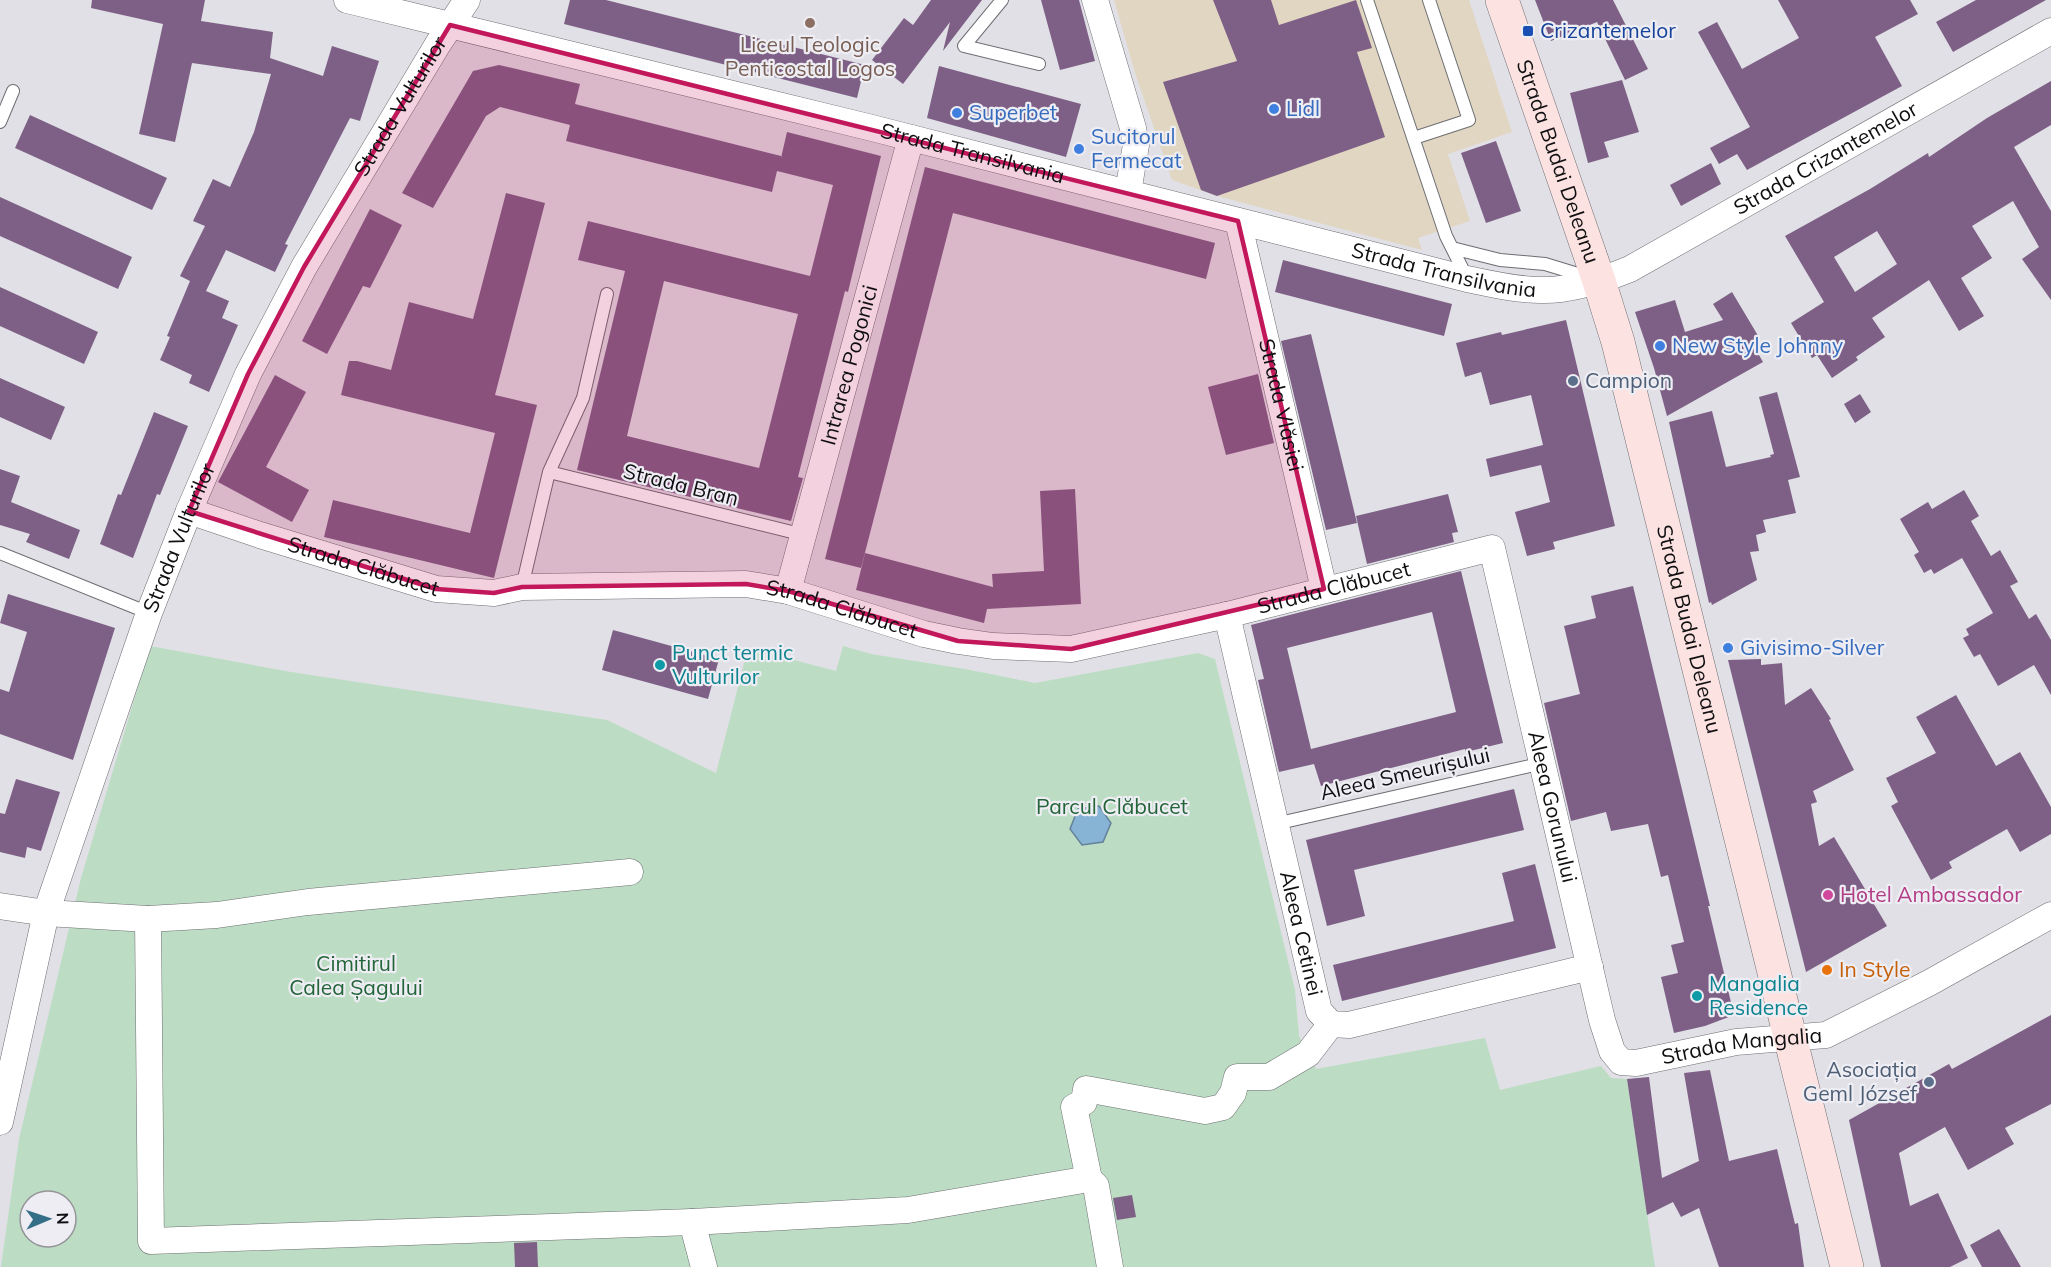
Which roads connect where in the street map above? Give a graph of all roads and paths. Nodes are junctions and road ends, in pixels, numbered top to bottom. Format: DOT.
graph roads {
  1 [pos="347,0"];
  2 [pos="467,0"];
  3 [pos="1002,0"];
  4 [pos="1095,0"];
  5 [pos="1367,0"];
  6 [pos="1429,0"];
  7 [pos="1502,0"];
  8 [pos="450,25"];
  9 [pos="2051,31"];
  10 [pos="1039,64"];
  11 [pos="13,91"];
  12 [pos="0,122"];
  13 [pos="911,138"];
  14 [pos="1414,138"];
  15 [pos="1128,192"];
  16 [pos="1238,221"];
  17 [pos="1452,248"];
  18 [pos="1467,279"];
  19 [pos="1599,281"];
  20 [pos="607,294"];
  21 [pos="549,472"];
  22 [pos="189,511"];
  23 [pos="804,535"];
  24 [pos="1492,548"];
  25 [pos="0,553"];
  26 [pos="522,587"];
  27 [pos="1324,589"];
  28 [pos="788,591"];
  29 [pos="149,613"];
  30 [pos="1227,615"];
  31 [pos="1543,763"];
  32 [pos="1275,824"];
  33 [pos="630,872"];
  34 [pos="0,906"];
  35 [pos="46,913"];
  36 [pos="2051,915"];
  37 [pos="148,919"];
  38 [pos="1590,967"];
  39 [pos="1331,1024"];
  40 [pos="1790,1038"];
  41 [pos="1621,1062"];
  42 [pos="0,1122"];
  43 [pos="1089,1179"];
  44 [pos="692,1222"];
  45 [pos="704,1267"];
  46 [pos="1110,1267"];
  47 [pos="1847,1267"];
  1 -- 8 [label="street, Strada Transilvania"];
  2 -- 8 [label="street, Strada Vulturilor"];
  3 -- 10 [label="lane"];
  4 -- 15 [label="street"];
  5 -- 14 [label="lane"];
  6 -- 14 [label="lane"];
  7 -- 19 [label="main road, Strada Budai Deleanu"];
  8 -- 13 [label="street, Strada Transilvania"];
  8 -- 22 [label="street, Strada Vulturilor"];
  9 -- 19 [label="street, Strada Crizantemelor"];
  11 -- 12 [label="lane"];
  13 -- 15 [label="street, Strada Transilvania"];
  13 -- 23 [label="street, Intrarea Pogonici"];
  14 -- 17 [label="lane"];
  15 -- 16 [label="street, Strada Transilvania"];
  16 -- 18 [label="street, Strada Transilvania"];
  16 -- 27 [label="street, Strada Vlăsiei"];
  17 -- 18 [label="lane"];
  17 -- 19 [label="lane"];
  18 -- 19 [label="street, Strada Transilvania"];
  19 -- 40 [label="main road, Strada Budai Deleanu"];
  20 -- 21 [label="lane"];
  21 -- 23 [label="lane, Strada Bran"];
  21 -- 26 [label="lane"];
  22 -- 26 [label="street, Strada Clăbucet"];
  22 -- 29 [label="street, Strada Vulturilor"];
  23 -- 28 [label="street, Intrarea Pogonici"];
  24 -- 27 [label="street, Strada Clăbucet"];
  24 -- 31 [label="street, Aleea Gorunului"];
  25 -- 29 [label="lane"];
  26 -- 28 [label="street, Strada Clăbucet"];
  27 -- 30 [label="street, Strada Clăbucet"];
  28 -- 30 [label="street, Strada Clăbucet"];
  29 -- 35 [label="street, Strada Vulturilor"];
  30 -- 32 [label="street, Aleea Cetinei"];
  31 -- 32 [label="lane, Aleea Smeurișului"];
  31 -- 38 [label="street, Aleea Gorunului"];
  32 -- 39 [label="street, Aleea Cetinei"];
  33 -- 37 [label="street"];
  34 -- 35 [label="street"];
  35 -- 37 [label="street"];
  35 -- 42 [label="street, Strada Vulturilor"];
  36 -- 40 [label="street, Strada Mangalia"];
  37 -- 44 [label="street"];
  38 -- 39 [label="street"];
  38 -- 41 [label="street, Aleea Gorunului"];
  39 -- 43 [label="street"];
  40 -- 41 [label="street, Strada Mangalia"];
  40 -- 47 [label="main road, Strada Budai Deleanu"];
  43 -- 44 [label="street"];
  43 -- 46 [label="street"];
  44 -- 45 [label="street"];
}
